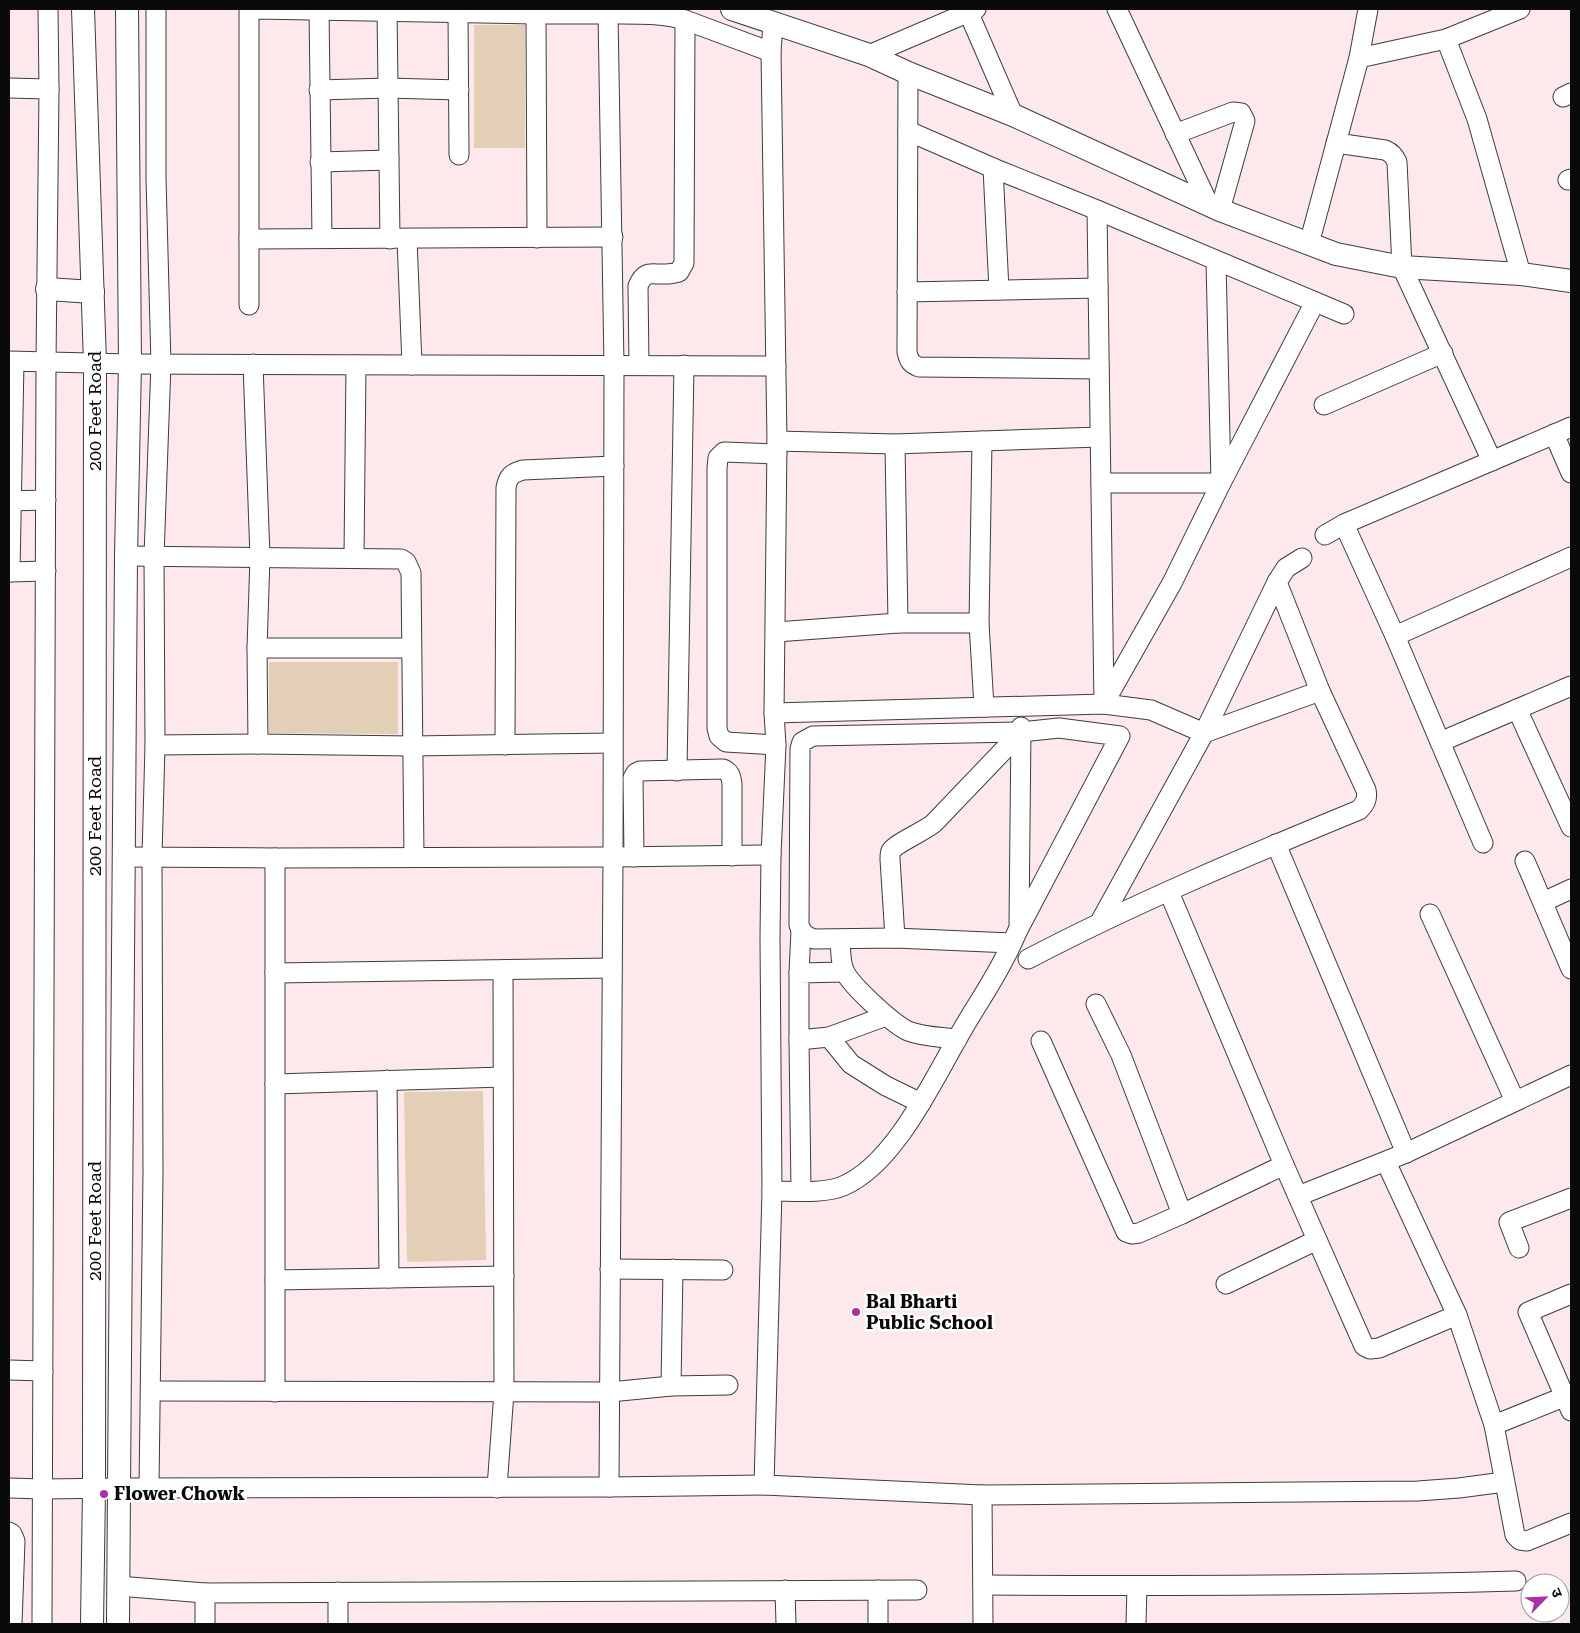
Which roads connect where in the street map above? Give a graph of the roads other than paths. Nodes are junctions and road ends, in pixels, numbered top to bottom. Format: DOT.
graph roads {
  1 [pos="48,9"];
  2 [pos="82,9"];
  3 [pos="127,9"];
  4 [pos="156,9"];
  5 [pos="319,9"];
  6 [pos="732,9"];
  7 [pos="1116,9"];
  8 [pos="1368,9"];
  9 [pos="1520,9"];
  10 [pos="387,10"];
  11 [pos="971,10"];
  12 [pos="458,12"];
  13 [pos="536,14"];
  14 [pos="608,14"];
  15 [pos="685,20"];
  16 [pos="773,23"];
  17 [pos="1446,39"];
  18 [pos="771,52"];
  19 [pos="869,55"];
  20 [pos="1359,58"];
  21 [pos="908,73"];
  22 [pos="9,88"];
  23 [pos="388,88"];
  24 [pos="49,89"];
  25 [pos="319,90"];
  26 [pos="459,90"];
  27 [pos="1013,115"];
  28 [pos="908,131"];
  29 [pos="1175,134"];
  30 [pos="1336,143"];
  31 [pos="459,155"];
  32 [pos="389,160"];
  33 [pos="320,162"];
  34 [pos="994,168"];
  35 [pos="1214,208"];
  36 [pos="1096,210"];
  37 [pos="613,237"];
  38 [pos="322,238"];
  39 [pos="537,238"];
  40 [pos="248,239"];
  41 [pos="398,239"];
  42 [pos="1309,244"];
  43 [pos="1216,260"];
  44 [pos="1402,266"];
  45 [pos="1521,274"];
  46 [pos="1571,281"];
  47 [pos="1098,288"];
  48 [pos="47,289"];
  49 [pos="999,290"];
  50 [pos="93,292"];
  51 [pos="907,292"];
  52 [pos="1315,302"];
  53 [pos="248,305"];
  54 [pos="1344,314"];
  55 [pos="1444,353"];
  56 [pos="11,362"];
  57 [pos="46,362"];
  58 [pos="95,363"];
  59 [pos="130,364"];
  60 [pos="161,364"];
  61 [pos="253,364"];
  62 [pos="356,365"];
  63 [pos="412,365"];
  64 [pos="614,365"];
  65 [pos="639,365"];
  66 [pos="684,366"];
  67 [pos="776,366"];
  68 [pos="1099,369"];
  69 [pos="1324,405"];
  70 [pos="1563,430"];
  71 [pos="1100,437"];
  72 [pos="982,441"];
  73 [pos="895,444"];
  74 [pos="777,448"];
  75 [pos="1492,461"];
  76 [pos="614,466"];
  77 [pos="1571,473"];
  78 [pos="1101,483"];
  79 [pos="1221,483"];
  80 [pos="46,500"];
  81 [pos="10,501"];
  82 [pos="1344,524"];
  83 [pos="1325,535"];
  84 [pos="126,556"];
  85 [pos="154,556"];
  86 [pos="1571,556"];
  87 [pos="260,557"];
  88 [pos="354,558"];
  89 [pos="1302,558"];
  90 [pos="46,571"];
  91 [pos="9,572"];
  92 [pos="1277,582"];
  93 [pos="898,623"];
  94 [pos="978,623"];
  95 [pos="776,632"];
  96 [pos="1395,636"];
  97 [pos="257,648"];
  98 [pos="411,648"];
  99 [pos="1571,686"];
  100 [pos="1320,691"];
  101 [pos="1104,704"];
  102 [pos="1022,706"];
  103 [pos="984,707"];
  104 [pos="1517,709"];
  105 [pos="774,713"];
  106 [pos="1021,732"];
  107 [pos="1204,733"];
  108 [pos="1440,742"];
  109 [pos="612,743"];
  110 [pos="258,744"];
  111 [pos="155,745"];
  112 [pos="505,745"];
  113 [pos="776,745"];
  114 [pos="412,746"];
  115 [pos="677,770"];
  116 [pos="1571,827"];
  117 [pos="1483,843"];
  118 [pos="1276,844"];
  119 [pos="771,855"];
  120 [pos="732,856"];
  121 [pos="124,857"];
  122 [pos="152,857"];
  123 [pos="414,857"];
  124 [pos="613,857"];
  125 [pos="634,857"];
  126 [pos="275,858"];
  127 [pos="1525,861"];
  128 [pos="1571,889"];
  129 [pos="1169,892"];
  130 [pos="1542,902"];
  131 [pos="1430,914"];
  132 [pos="1100,922"];
  133 [pos="801,931"];
  134 [pos="1015,935"];
  135 [pos="895,938"];
  136 [pos="840,940"];
  137 [pos="1028,959"];
  138 [pos="612,968"];
  139 [pos="1571,969"];
  140 [pos="503,970"];
  141 [pos="844,972"];
  142 [pos="275,973"];
  143 [pos="799,973"];
  144 [pos="1096,1004"];
  145 [pos="886,1016"];
  146 [pos="829,1037"];
  147 [pos="957,1038"];
  148 [pos="799,1040"];
  149 [pos="1042,1041"];
  150 [pos="1571,1075"];
  151 [pos="503,1077"];
  152 [pos="387,1080"];
  153 [pos="275,1084"];
  154 [pos="1515,1101"];
  155 [pos="920,1103"];
  156 [pos="1406,1153"];
  157 [pos="1386,1162"];
  158 [pos="1284,1165"];
  159 [pos="772,1190"];
  160 [pos="801,1191"];
  161 [pos="1298,1196"];
  162 [pos="1571,1198"];
  163 [pos="1182,1214"];
  164 [pos="1317,1240"];
  165 [pos="1519,1248"];
  166 [pos="610,1269"];
  167 [pos="673,1269"];
  168 [pos="723,1270"];
  169 [pos="504,1276"];
  170 [pos="389,1278"];
  171 [pos="275,1280"];
  172 [pos="1226,1284"];
  173 [pos="1571,1294"];
  174 [pos="1457,1315"];
  175 [pos="9,1370"];
  176 [pos="43,1371"];
  177 [pos="728,1385"];
  178 [pos="671,1386"];
  179 [pos="151,1391"];
  180 [pos="275,1392"];
  181 [pos="504,1392"];
  182 [pos="610,1392"];
  183 [pos="1569,1400"];
  184 [pos="1494,1425"];
  185 [pos="1504,1482"];
  186 [pos="764,1485"];
  187 [pos="609,1487"];
  188 [pos="9,1488"];
  189 [pos="119,1488"];
  190 [pos="149,1488"];
  191 [pos="497,1488"];
  192 [pos="43,1489"];
  193 [pos="94,1489"];
  194 [pos="982,1495"];
  195 [pos="1571,1523"];
  196 [pos="10,1533"];
  197 [pos="42,1533"];
  198 [pos="1516,1580"];
  199 [pos="11,1584"];
  200 [pos="983,1585"];
  201 [pos="118,1586"];
  202 [pos="1137,1586"];
  203 [pos="785,1590"];
  204 [pos="878,1590"];
  205 [pos="917,1590"];
  206 [pos="338,1592"];
  207 [pos="205,1593"];
  208 [pos="12,1624"];
  209 [pos="42,1624"];
  210 [pos="92,1624"];
  211 [pos="118,1624"];
  212 [pos="205,1624"];
  213 [pos="338,1624"];
  214 [pos="786,1624"];
  215 [pos="878,1624"];
  216 [pos="982,1624"];
  217 [pos="1136,1624"];
  1 -- 24 [label="street"];
  2 -- 50 [label="street, 200 Feet Road"];
  3 -- 59 [label="street"];
  4 -- 60 [label="street"];
  5 -- 10 [label="street"];
  5 -- 25 [label="street"];
  5 -- 40 [label="street"];
  6 -- 16 [label="street"];
  7 -- 29 [label="street"];
  8 -- 20 [label="street"];
  9 -- 17 [label="street"];
  10 -- 12 [label="street"];
  10 -- 23 [label="street"];
  11 -- 19 [label="street"];
  11 -- 27 [label="street"];
  12 -- 13 [label="street"];
  12 -- 26 [label="street"];
  13 -- 14 [label="street"];
  13 -- 39 [label="street"];
  14 -- 15 [label="street"];
  14 -- 37 [label="street"];
  15 -- 18 [label="street"];
  15 -- 65 [label="street"];
  16 -- 18 [label="street"];
  16 -- 19 [label="street"];
  17 -- 20 [label="street"];
  17 -- 45 [label="street"];
  18 -- 67 [label="street"];
  19 -- 21 [label="street"];
  20 -- 30 [label="street"];
  21 -- 27 [label="street"];
  21 -- 28 [label="street"];
  22 -- 24 [label="street"];
  23 -- 25 [label="street"];
  23 -- 26 [label="street"];
  23 -- 32 [label="street"];
  24 -- 48 [label="street"];
  25 -- 33 [label="street"];
  26 -- 31 [label="street"];
  27 -- 35 [label="street"];
  28 -- 34 [label="street"];
  28 -- 51 [label="street"];
  29 -- 35 [label="street"];
  29 -- 35 [label="street"];
  30 -- 42 [label="street"];
  30 -- 44 [label="street"];
  32 -- 33 [label="street"];
  32 -- 41 [label="street"];
  33 -- 38 [label="street"];
  34 -- 36 [label="street"];
  34 -- 49 [label="street"];
  35 -- 42 [label="street"];
  36 -- 43 [label="street"];
  36 -- 47 [label="street"];
  37 -- 39 [label="street"];
  37 -- 64 [label="street"];
  38 -- 40 [label="street"];
  38 -- 41 [label="street"];
  39 -- 41 [label="street"];
  40 -- 53 [label="street"];
  41 -- 63 [label="street"];
  42 -- 44 [label="street"];
  43 -- 52 [label="street"];
  43 -- 79 [label="street"];
  44 -- 45 [label="street"];
  44 -- 55 [label="street"];
  45 -- 46 [label="street"];
  47 -- 49 [label="street"];
  47 -- 68 [label="street"];
  48 -- 50 [label="street"];
  48 -- 57 [label="street"];
  49 -- 51 [label="street"];
  50 -- 58 [label="street, 200 Feet Road"];
  51 -- 68 [label="street"];
  52 -- 54 [label="street"];
  52 -- 79 [label="street"];
  55 -- 69 [label="street"];
  55 -- 75 [label="street"];
  56 -- 57 [label="street"];
  56 -- 81 [label="street"];
  57 -- 58 [label="street"];
  57 -- 80 [label="street"];
  58 -- 59 [label="street"];
  58 -- 193 [label="street, 200 Feet Road"];
  59 -- 60 [label="street"];
  59 -- 84 [label="street"];
  60 -- 61 [label="street"];
  60 -- 85 [label="street"];
  61 -- 62 [label="street"];
  61 -- 87 [label="street"];
  62 -- 63 [label="street"];
  62 -- 88 [label="street"];
  63 -- 64 [label="street"];
  64 -- 65 [label="street"];
  64 -- 76 [label="street"];
  65 -- 66 [label="street"];
  66 -- 67 [label="street"];
  66 -- 115 [label="street"];
  67 -- 74 [label="street"];
  68 -- 71 [label="street"];
  70 -- 75 [label="street"];
  70 -- 77 [label="street"];
  71 -- 72 [label="street"];
  71 -- 78 [label="street"];
  72 -- 73 [label="street"];
  72 -- 94 [label="street"];
  73 -- 74 [label="street"];
  73 -- 93 [label="street"];
  74 -- 95 [label="street"];
  74 -- 113 [label="street"];
  75 -- 82 [label="street"];
  76 -- 109 [label="street"];
  76 -- 112 [label="street"];
  78 -- 79 [label="street"];
  78 -- 101 [label="street"];
  79 -- 101 [label="street"];
  80 -- 81 [label="street"];
  80 -- 90 [label="street"];
  81 -- 91 [label="street"];
  82 -- 83 [label="street"];
  82 -- 96 [label="street"];
  84 -- 85 [label="street"];
  84 -- 121 [label="street"];
  85 -- 87 [label="street"];
  85 -- 111 [label="street"];
  86 -- 96 [label="street"];
  87 -- 88 [label="street"];
  87 -- 97 [label="street"];
  88 -- 98 [label="street"];
  89 -- 92 [label="street"];
  90 -- 91 [label="street"];
  90 -- 176 [label="street"];
  92 -- 100 [label="street"];
  92 -- 107 [label="street"];
  93 -- 94 [label="street"];
  93 -- 95 [label="street"];
  94 -- 103 [label="street"];
  95 -- 105 [label="street"];
  96 -- 108 [label="street"];
  97 -- 98 [label="street"];
  97 -- 110 [label="street"];
  98 -- 114 [label="street"];
  99 -- 104 [label="street"];
  100 -- 107 [label="street"];
  100 -- 118 [label="street"];
  101 -- 102 [label="street"];
  101 -- 107 [label="street"];
  102 -- 103 [label="street"];
  102 -- 106 [label="street"];
  103 -- 105 [label="street"];
  104 -- 108 [label="street"];
  104 -- 116 [label="street"];
  105 -- 113 [label="street"];
  106 -- 133 [label="street"];
  106 -- 134 [label="street"];
  106 -- 134 [label="street"];
  106 -- 135 [label="street"];
  107 -- 132 [label="street"];
  108 -- 117 [label="street"];
  109 -- 112 [label="street"];
  109 -- 124 [label="street"];
  110 -- 111 [label="street"];
  110 -- 114 [label="street"];
  111 -- 122 [label="street"];
  112 -- 114 [label="street"];
  113 -- 119 [label="street"];
  114 -- 123 [label="street"];
  115 -- 120 [label="street"];
  115 -- 125 [label="street"];
  118 -- 129 [label="street"];
  118 -- 156 [label="street"];
  119 -- 120 [label="street"];
  119 -- 159 [label="street"];
  120 -- 125 [label="street"];
  121 -- 122 [label="street"];
  121 -- 189 [label="street"];
  122 -- 126 [label="street"];
  122 -- 179 [label="street"];
  123 -- 124 [label="street"];
  123 -- 126 [label="street"];
  124 -- 125 [label="street"];
  124 -- 138 [label="street"];
  126 -- 142 [label="street"];
  127 -- 130 [label="street"];
  128 -- 130 [label="street"];
  129 -- 132 [label="street"];
  129 -- 158 [label="street"];
  130 -- 139 [label="street"];
  131 -- 154 [label="street"];
  132 -- 137 [label="street"];
  133 -- 136 [label="street"];
  133 -- 143 [label="street"];
  134 -- 135 [label="street"];
  134 -- 147 [label="street"];
  135 -- 136 [label="street"];
  136 -- 141 [label="street"];
  138 -- 140 [label="street"];
  138 -- 166 [label="street"];
  140 -- 142 [label="street"];
  140 -- 151 [label="street"];
  141 -- 143 [label="street"];
  141 -- 145 [label="street"];
  142 -- 153 [label="street"];
  143 -- 148 [label="street"];
  144 -- 163 [label="street"];
  145 -- 146 [label="street"];
  145 -- 147 [label="street"];
  146 -- 148 [label="street"];
  146 -- 155 [label="street"];
  147 -- 155 [label="street"];
  148 -- 160 [label="street"];
  149 -- 163 [label="street"];
  150 -- 154 [label="street"];
  151 -- 152 [label="street"];
  151 -- 169 [label="street"];
  152 -- 153 [label="street"];
  152 -- 170 [label="street"];
  153 -- 171 [label="street"];
  154 -- 156 [label="street"];
  155 -- 160 [label="street"];
  156 -- 157 [label="street"];
  157 -- 161 [label="street"];
  157 -- 174 [label="street"];
  158 -- 161 [label="street"];
  158 -- 163 [label="street"];
  159 -- 160 [label="street"];
  159 -- 186 [label="street"];
  161 -- 164 [label="street"];
  162 -- 165 [label="street"];
  164 -- 172 [label="street"];
  164 -- 174 [label="street"];
  166 -- 167 [label="street"];
  166 -- 182 [label="street"];
  167 -- 168 [label="street"];
  167 -- 178 [label="street"];
  169 -- 170 [label="street"];
  169 -- 181 [label="street"];
  170 -- 171 [label="street"];
  171 -- 180 [label="street"];
  173 -- 183 [label="street"];
  174 -- 184 [label="street"];
  175 -- 176 [label="street"];
  176 -- 192 [label="street"];
  177 -- 178 [label="street"];
  178 -- 182 [label="street"];
  179 -- 180 [label="street"];
  179 -- 190 [label="street"];
  180 -- 181 [label="street"];
  181 -- 182 [label="street"];
  181 -- 191 [label="street"];
  182 -- 187 [label="street"];
  183 -- 184 [label="street"];
  184 -- 185 [label="street"];
  185 -- 194 [label="street"];
  185 -- 195 [label="street"];
  186 -- 187 [label="street"];
  186 -- 194 [label="street"];
  187 -- 191 [label="street"];
  188 -- 192 [label="street"];
  189 -- 190 [label="street"];
  189 -- 193 [label="street"];
  189 -- 201 [label="street"];
  190 -- 191 [label="street"];
  192 -- 193 [label="street"];
  192 -- 197 [label="street"];
  193 -- 210 [label="street, 200 Feet Road"];
  194 -- 200 [label="street"];
  196 -- 197 [label="street"];
  196 -- 199 [label="street"];
  197 -- 209 [label="street"];
  198 -- 202 [label="street"];
  199 -- 208 [label="street"];
  200 -- 202 [label="street"];
  200 -- 216 [label="street"];
  201 -- 207 [label="street"];
  201 -- 211 [label="street"];
  202 -- 217 [label="street"];
  203 -- 204 [label="street"];
  203 -- 206 [label="street"];
  203 -- 214 [label="street"];
  204 -- 205 [label="street"];
  204 -- 215 [label="street"];
  206 -- 207 [label="street"];
  206 -- 213 [label="street"];
  207 -- 212 [label="street"];
}
